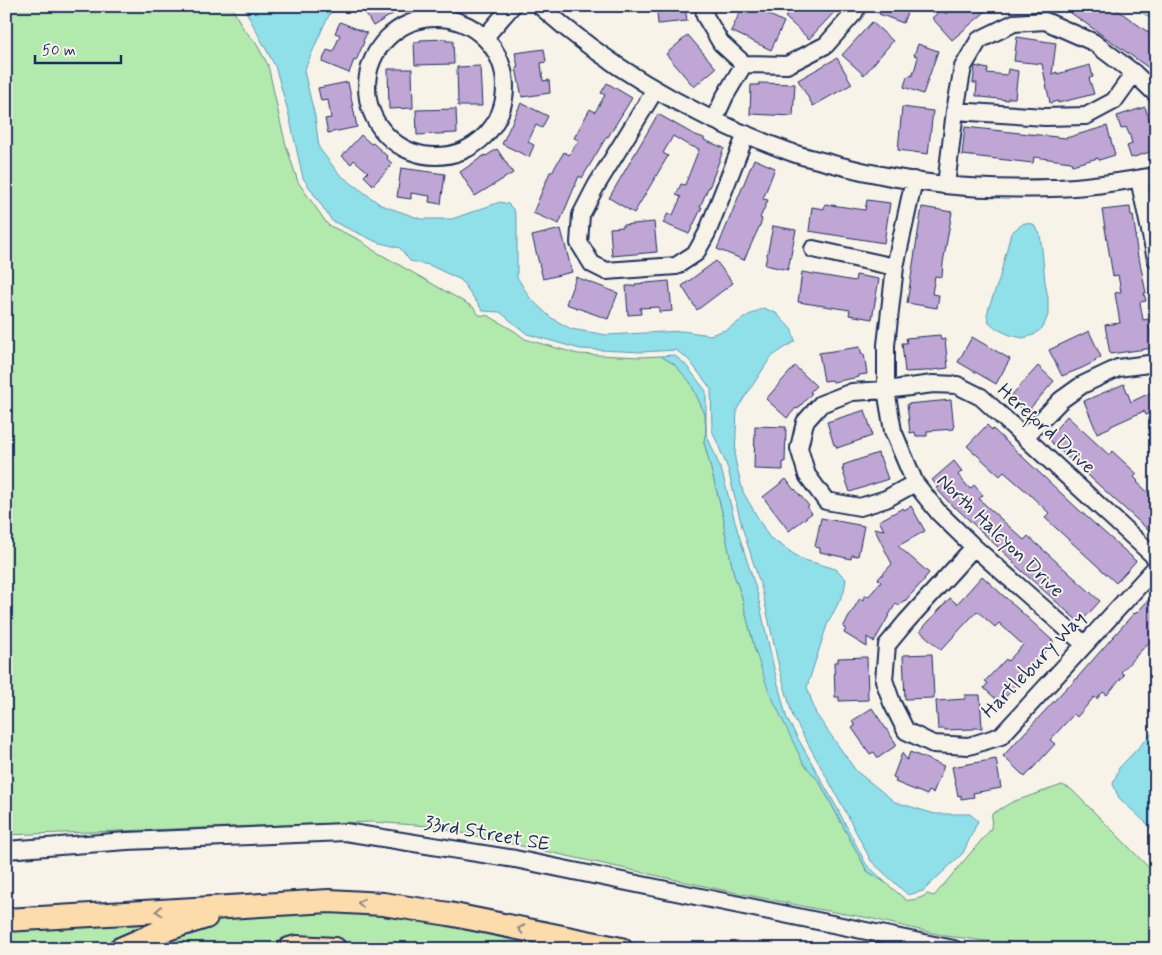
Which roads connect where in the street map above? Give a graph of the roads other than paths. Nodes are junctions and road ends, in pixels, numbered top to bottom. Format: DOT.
graph roads {
  1 [pos="512,6"];
  2 [pos="540,6"];
  3 [pos="704,6"];
  4 [pos="858,6"];
  5 [pos="485,37"];
  6 [pos="744,64"];
  7 [pos="1134,73"];
  8 [pos="655,90"];
  9 [pos="1156,94"];
  10 [pos="955,111"];
  11 [pos="714,120"];
  12 [pos="746,134"];
  13 [pos="1156,176"];
  14 [pos="1139,179"];
  15 [pos="914,180"];
  16 [pos="946,185"];
  17 [pos="813,249"];
  18 [pos="1155,253"];
  19 [pos="895,268"];
  20 [pos="1156,363"];
  21 [pos="886,390"];
  22 [pos="1025,437"];
  23 [pos="915,483"];
  24 [pos="974,547"];
  25 [pos="1156,558"];
  26 [pos="1156,567"];
  27 [pos="1084,644"];
  28 [pos="6,850"];
  29 [pos="243,906"];
  30 [pos="6,920"];
  31 [pos="120,949"];
  32 [pos="290,949"];
  33 [pos="335,949"];
  34 [pos="621,949"];
  35 [pos="954,949"];
  1 -- 5 [label="street"];
  2 -- 8 [label="street"];
  3 -- 6 [label="street"];
  4 -- 6 [label="street"];
  5 -- 5 [label="street"];
  6 -- 11 [label="street"];
  7 -- 9 [label="street"];
  7 -- 10 [label="street"];
  7 -- 10 [label="street"];
  8 -- 11 [label="street"];
  8 -- 12 [label="street"];
  10 -- 16 [label="street"];
  11 -- 12 [label="street"];
  12 -- 15 [label="street"];
  13 -- 14 [label="street"];
  14 -- 16 [label="street"];
  14 -- 18 [label="street"];
  15 -- 16 [label="street"];
  15 -- 19 [label="street"];
  17 -- 19 [label="street"];
  19 -- 21 [label="street"];
  20 -- 22 [label="street"];
  21 -- 22 [label="street, Hereford Drive"];
  21 -- 23 [label="street, North Halcyon Drive"];
  21 -- 23 [label="street, Hereford Drive"];
  22 -- 25 [label="street, Hereford Drive"];
  23 -- 24 [label="street, North Halcyon Drive"];
  24 -- 27 [label="street, North Halcyon Drive"];
  24 -- 27 [label="street, Hartlebury Way"];
  26 -- 27 [label="street, Hartlebury Way"];
  28 -- 35 [label="street, 33rd Street SE"];
  29 -- 30 [label="highway, one-way"];
  29 -- 31 [label="highway"];
  34 -- 29 [label="highway, one-way"];
  32 -- 33 [label="highway"];
}
